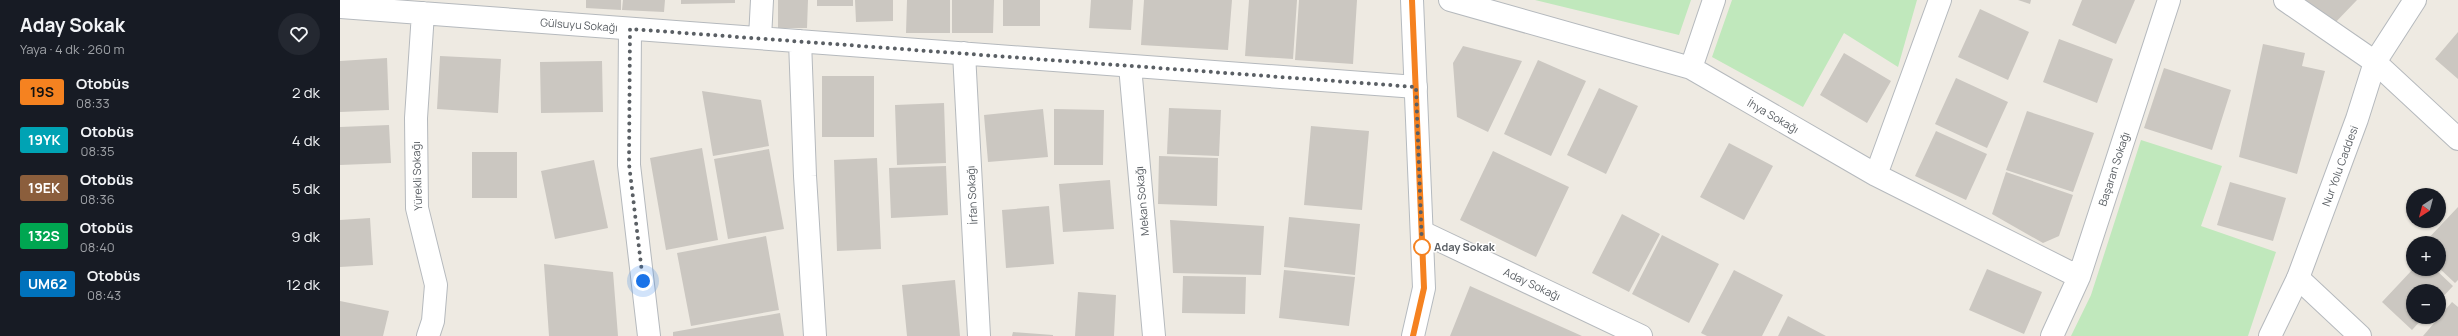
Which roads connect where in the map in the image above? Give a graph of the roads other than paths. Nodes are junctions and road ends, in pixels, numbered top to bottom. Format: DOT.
graph roads {
  1 [pos="762,0"];
  2 [pos="1412,0"];
  3 [pos="1450,0"];
  4 [pos="1714,0"];
  5 [pos="1940,0"];
  6 [pos="2169,0"];
  7 [pos="2285,0"];
  8 [pos="2416,0"];
  9 [pos="340,7"];
  10 [pos="423,13"];
  11 [pos="630,29"];
  12 [pos="760,38"];
  13 [pos="800,41"];
  14 [pos="964,53"];
  15 [pos="2376,62"];
  16 [pos="1130,66"];
  17 [pos="1690,68"];
  18 [pos="1416,87"];
  19 [pos="2458,139"];
  20 [pos="1876,175"];
  21 [pos="1422,232"];
  22 [pos="2078,277"];
  23 [pos="2298,278"];
  24 [pos="428,336"];
  25 [pos="650,336"];
  26 [pos="815,336"];
  27 [pos="979,336"];
  28 [pos="1154,336"];
  29 [pos="1412,336"];
  30 [pos="1641,336"];
  31 [pos="2052,336"];
  32 [pos="2270,336"];
  33 [pos="2360,336"];
  1 -- 12 [label="street"];
  2 -- 18 [label="street"];
  3 -- 17 [label="street, İhya Sokağı"];
  4 -- 17 [label="street"];
  5 -- 20 [label="street"];
  6 -- 22 [label="street, Başaran Sokağı"];
  7 -- 15 [label="street"];
  8 -- 15 [label="street, Nur Yolu Caddesi"];
  9 -- 10 [label="street, Gülsuyu Sokağı"];
  10 -- 11 [label="street, Gülsuyu Sokağı"];
  10 -- 24 [label="street, Yürekli Sokağı"];
  11 -- 12 [label="street, Gülsuyu Sokağı"];
  11 -- 25 [label="street"];
  12 -- 13 [label="street, Gülsuyu Sokağı"];
  13 -- 14 [label="street, Gülsuyu Sokağı"];
  13 -- 26 [label="street"];
  14 -- 16 [label="street, Gülsuyu Sokağı"];
  14 -- 27 [label="street, İrfan Sokağı"];
  15 -- 19 [label="street"];
  15 -- 23 [label="street, Nur Yolu Caddesi"];
  16 -- 18 [label="street, Gülsuyu Sokağı"];
  16 -- 28 [label="street, Mekan Sokağı"];
  17 -- 20 [label="street, İhya Sokağı"];
  18 -- 21 [label="street"];
  20 -- 22 [label="street, İhya Sokağı"];
  21 -- 29 [label="street"];
  21 -- 30 [label="street, Aday Sokağı"];
  22 -- 31 [label="street, Başaran Sokağı"];
  23 -- 32 [label="street, Nur Yolu Caddesi"];
  23 -- 33 [label="street"];
}
